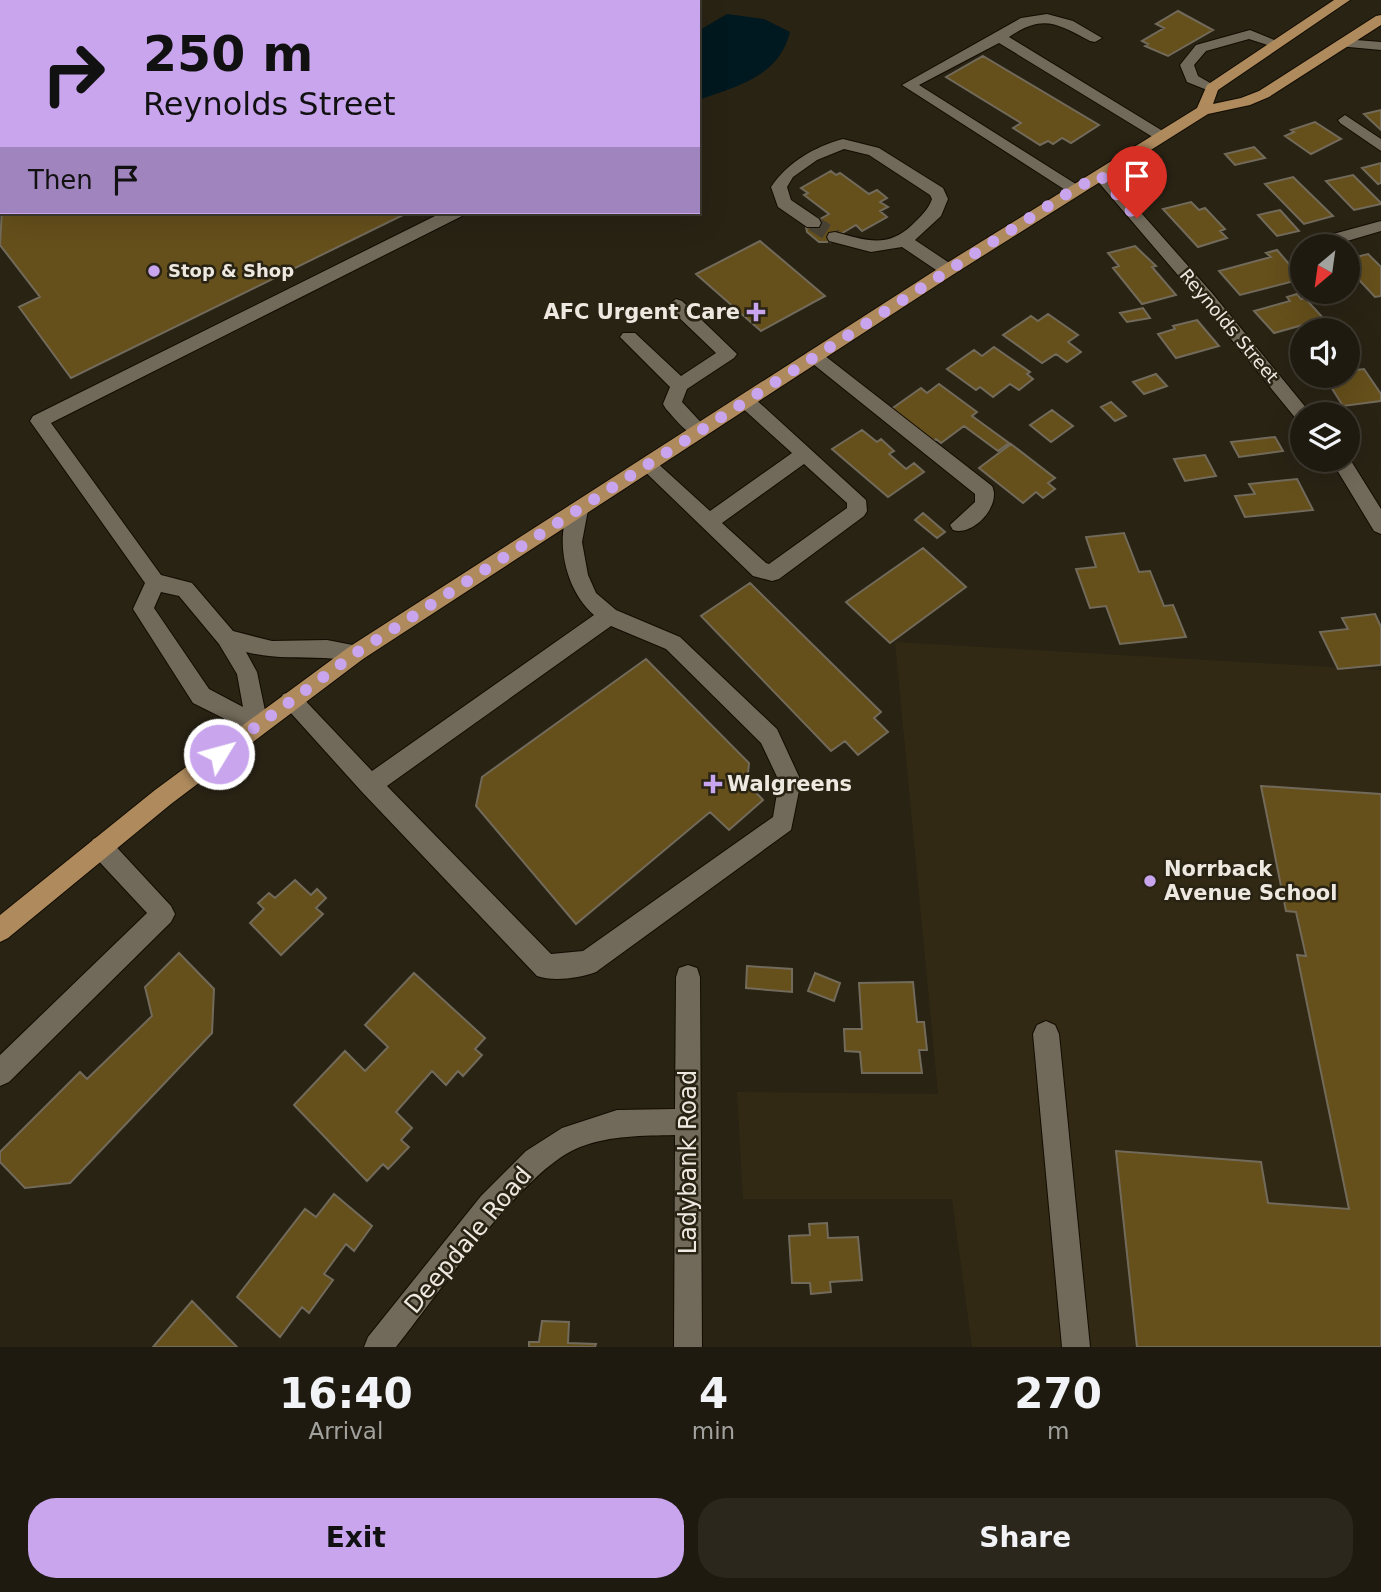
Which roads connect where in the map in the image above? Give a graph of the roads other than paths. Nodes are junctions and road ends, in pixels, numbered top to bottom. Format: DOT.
graph roads {
  1 [pos="1343,0"];
  2 [pos="1381,19"];
  3 [pos="999,37"];
  4 [pos="1095,38"];
  5 [pos="1343,43"];
  6 [pos="1276,44"];
  7 [pos="1381,46"];
  8 [pos="1212,88"];
  9 [pos="1203,110"];
  10 [pos="1345,120"];
  11 [pos="1161,136"];
  12 [pos="1381,146"];
  13 [pos="1100,175"];
  14 [pos="1073,190"];
  15 [pos="452,214"];
  16 [pos="813,223"];
  17 [pos="1381,226"];
  18 [pos="1353,234"];
  19 [pos="835,237"];
  20 [pos="905,241"];
  21 [pos="948,270"];
  22 [pos="676,304"];
  23 [pos="629,337"];
  24 [pos="814,356"];
  25 [pos="680,385"];
  26 [pos="746,401"];
  27 [pos="1292,402"];
  28 [pos="700,430"];
  29 [pos="805,454"];
  30 [pos="647,465"];
  31 [pos="1350,472"];
  32 [pos="578,510"];
  33 [pos="709,522"];
  34 [pos="960,524"];
  35 [pos="1381,526"];
  36 [pos="155,582"];
  37 [pos="609,616"];
  38 [pos="226,638"];
  39 [pos="356,653"];
  40 [pos="291,701"];
  41 [pos="257,725"];
  42 [pos="370,785"];
  43 [pos="102,847"];
  44 [pos="0,930"];
  45 [pos="688,977"];
  46 [pos="1046,1034"];
  47 [pos="0,1073"];
  48 [pos="688,1122"];
  49 [pos="378,1347"];
  50 [pos="688,1347"];
  51 [pos="1076,1347"];
  1 -- 6 [label="main road"];
  2 -- 5 [label="main road"];
  3 -- 4 [label="street"];
  3 -- 11 [label="street"];
  3 -- 14 [label="street"];
  5 -- 7 [label="street"];
  5 -- 9 [label="main road"];
  6 -- 8 [label="main road"];
  6 -- 8 [label="street"];
  8 -- 9 [label="main road"];
  9 -- 11 [label="main road"];
  10 -- 12 [label="street"];
  11 -- 13 [label="main road"];
  13 -- 14 [label="main road"];
  13 -- 27 [label="street, Reynolds Street"];
  14 -- 21 [label="main road"];
  15 -- 36 [label="street"];
  16 -- 20 [label="street"];
  17 -- 18 [label="street"];
  19 -- 20 [label="street"];
  20 -- 21 [label="street"];
  21 -- 24 [label="main road"];
  22 -- 25 [label="street"];
  23 -- 25 [label="street"];
  24 -- 26 [label="main road"];
  24 -- 34 [label="street"];
  25 -- 28 [label="street"];
  26 -- 28 [label="main road"];
  26 -- 29 [label="street"];
  28 -- 30 [label="main road"];
  29 -- 33 [label="street"];
  29 -- 33 [label="street"];
  30 -- 32 [label="main road"];
  30 -- 33 [label="street"];
  31 -- 35 [label="street"];
  32 -- 37 [label="street"];
  32 -- 39 [label="main road"];
  36 -- 38 [label="street"];
  36 -- 41 [label="street"];
  37 -- 42 [label="street"];
  37 -- 42 [label="street"];
  38 -- 39 [label="street"];
  38 -- 41 [label="street"];
  39 -- 40 [label="main road"];
  40 -- 41 [label="main road"];
  40 -- 42 [label="street"];
  41 -- 43 [label="main road"];
  43 -- 44 [label="main road"];
  43 -- 47 [label="street"];
  45 -- 48 [label="street, Ladybank Road"];
  46 -- 51 [label="street"];
  48 -- 49 [label="street, Deepdale Road"];
  48 -- 50 [label="street, Ladybank Road"];
}
